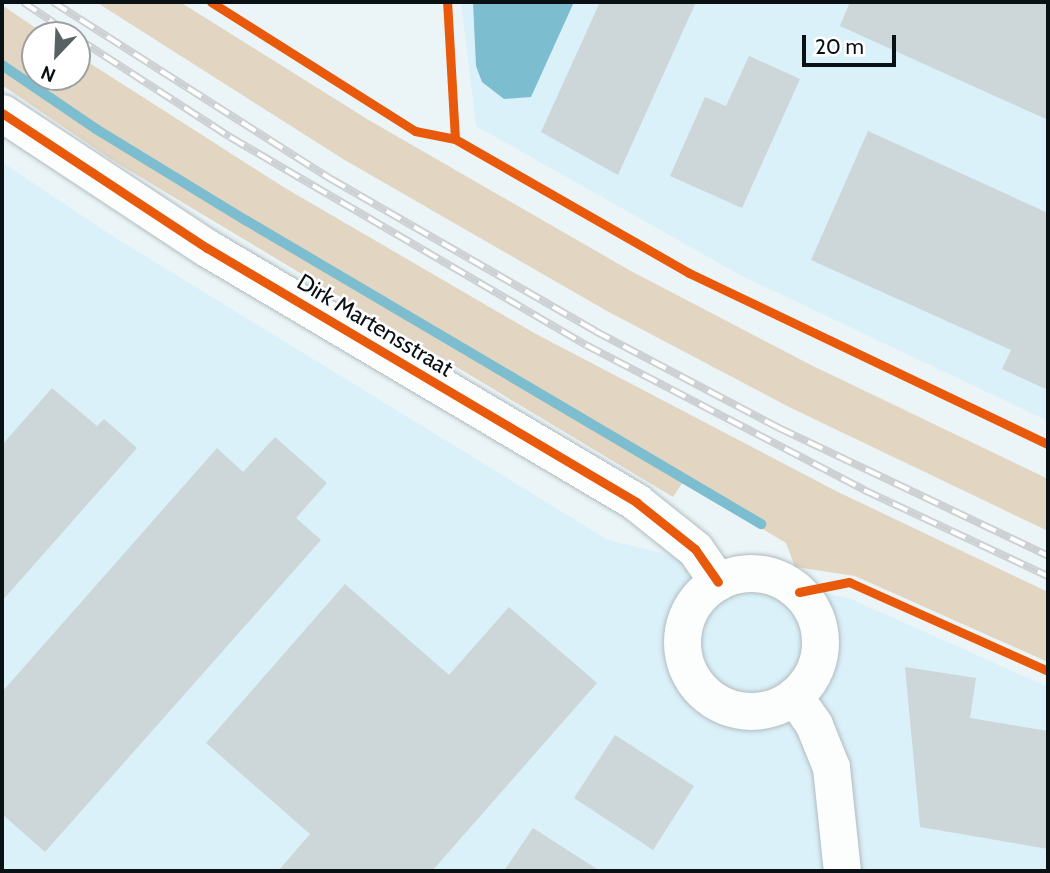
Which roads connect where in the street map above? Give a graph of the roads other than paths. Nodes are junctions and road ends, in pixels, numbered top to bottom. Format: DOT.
graph roads {
  1 [pos="2,113"];
  2 [pos="718,582"];
  3 [pos="794,696"];
  4 [pos="842,871"];
  1 -- 2 [label="street, Dirk Martensstraat"];
  2 -- 3 [label="street"];
  2 -- 3 [label="street"];
  3 -- 4 [label="street"];
}
